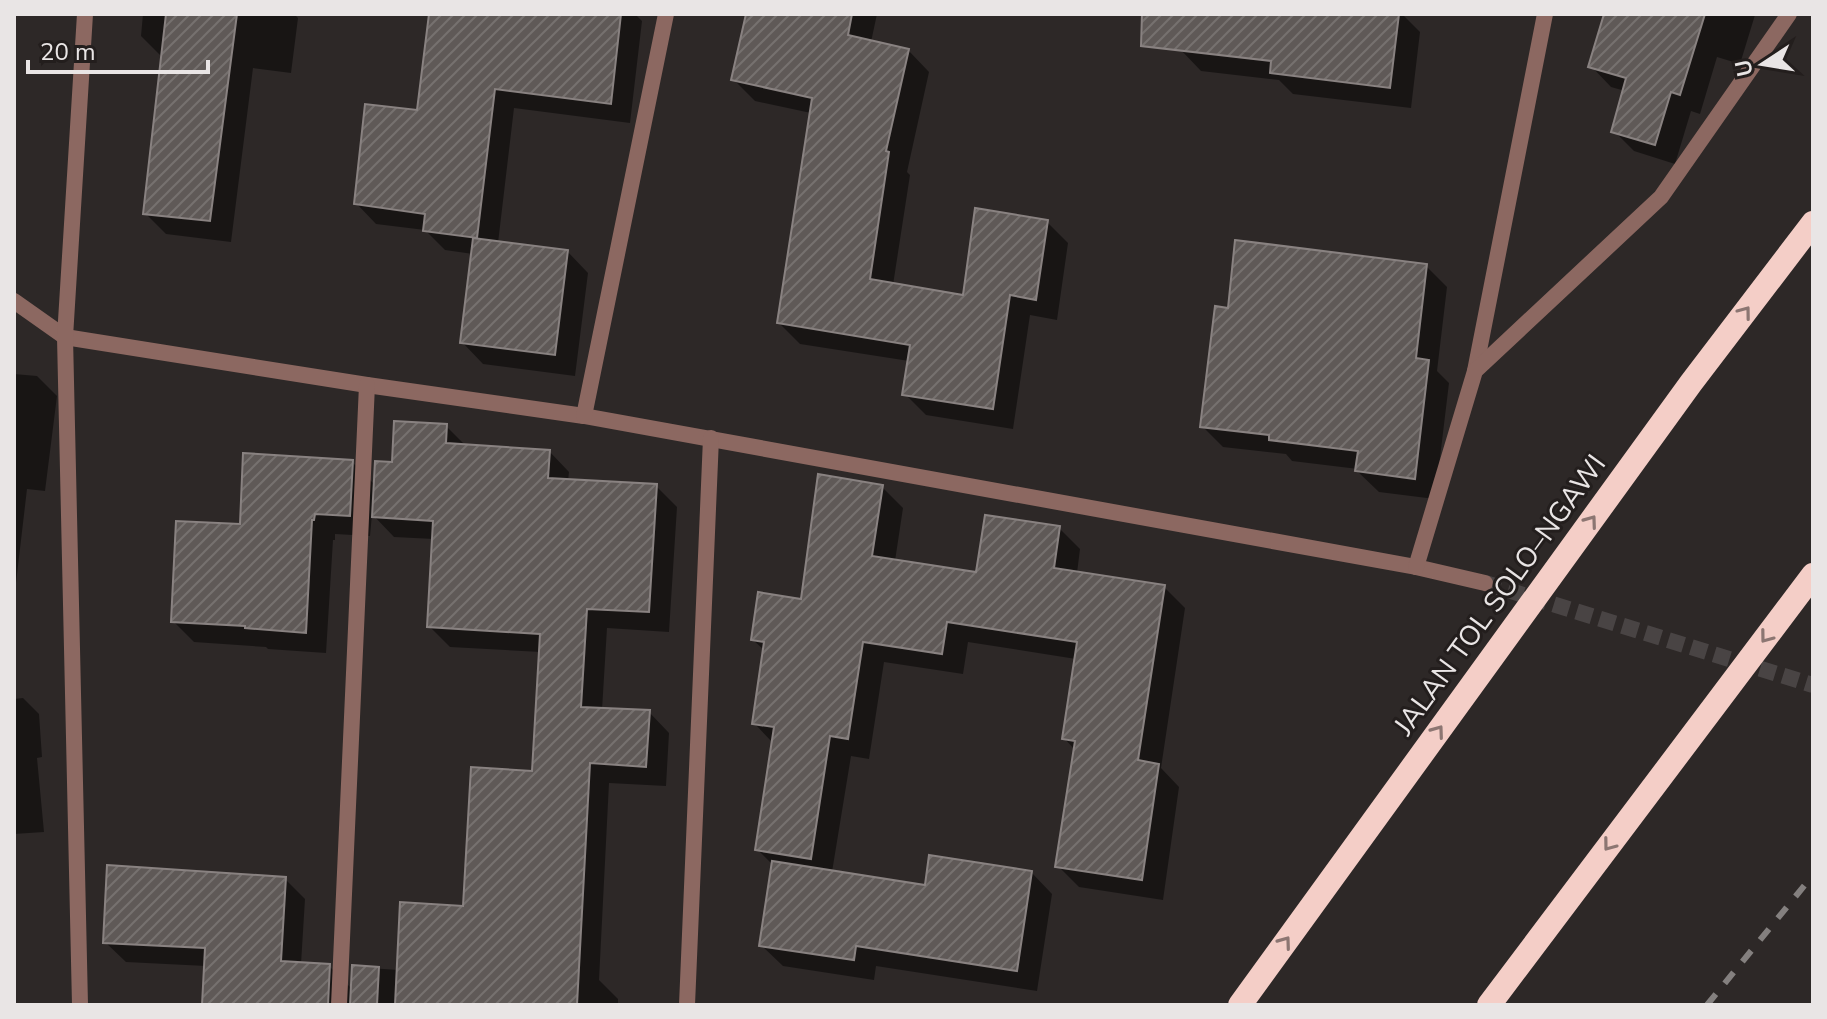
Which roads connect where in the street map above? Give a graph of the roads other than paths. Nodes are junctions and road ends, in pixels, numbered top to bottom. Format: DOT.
graph roads {
  1 [pos="85,14"];
  2 [pos="666,14"];
  3 [pos="1545,14"];
  4 [pos="1789,14"];
  5 [pos="1813,223"];
  6 [pos="14,301"];
  7 [pos="65,337"];
  8 [pos="1475,371"];
  9 [pos="367,385"];
  10 [pos="584,416"];
  11 [pos="711,438"];
  12 [pos="1416,567"];
  13 [pos="1813,575"];
  14 [pos="1485,583"];
  15 [pos="80,1005"];
  16 [pos="339,1005"];
  17 [pos="687,1005"];
  18 [pos="1240,1005"];
  19 [pos="1489,1005"];
  1 -- 7 [label="street"];
  2 -- 10 [label="street"];
  3 -- 8 [label="street"];
  4 -- 8 [label="street"];
  18 -- 5 [label="highway, JALAN TOL SOLO–NGAWI, one-way"];
  6 -- 7 [label="street"];
  7 -- 9 [label="street"];
  7 -- 15 [label="street"];
  8 -- 12 [label="street"];
  9 -- 10 [label="street"];
  9 -- 16 [label="street"];
  10 -- 11 [label="street"];
  11 -- 12 [label="street"];
  11 -- 17 [label="street"];
  12 -- 14 [label="street"];
  13 -- 19 [label="highway, one-way"];
}
